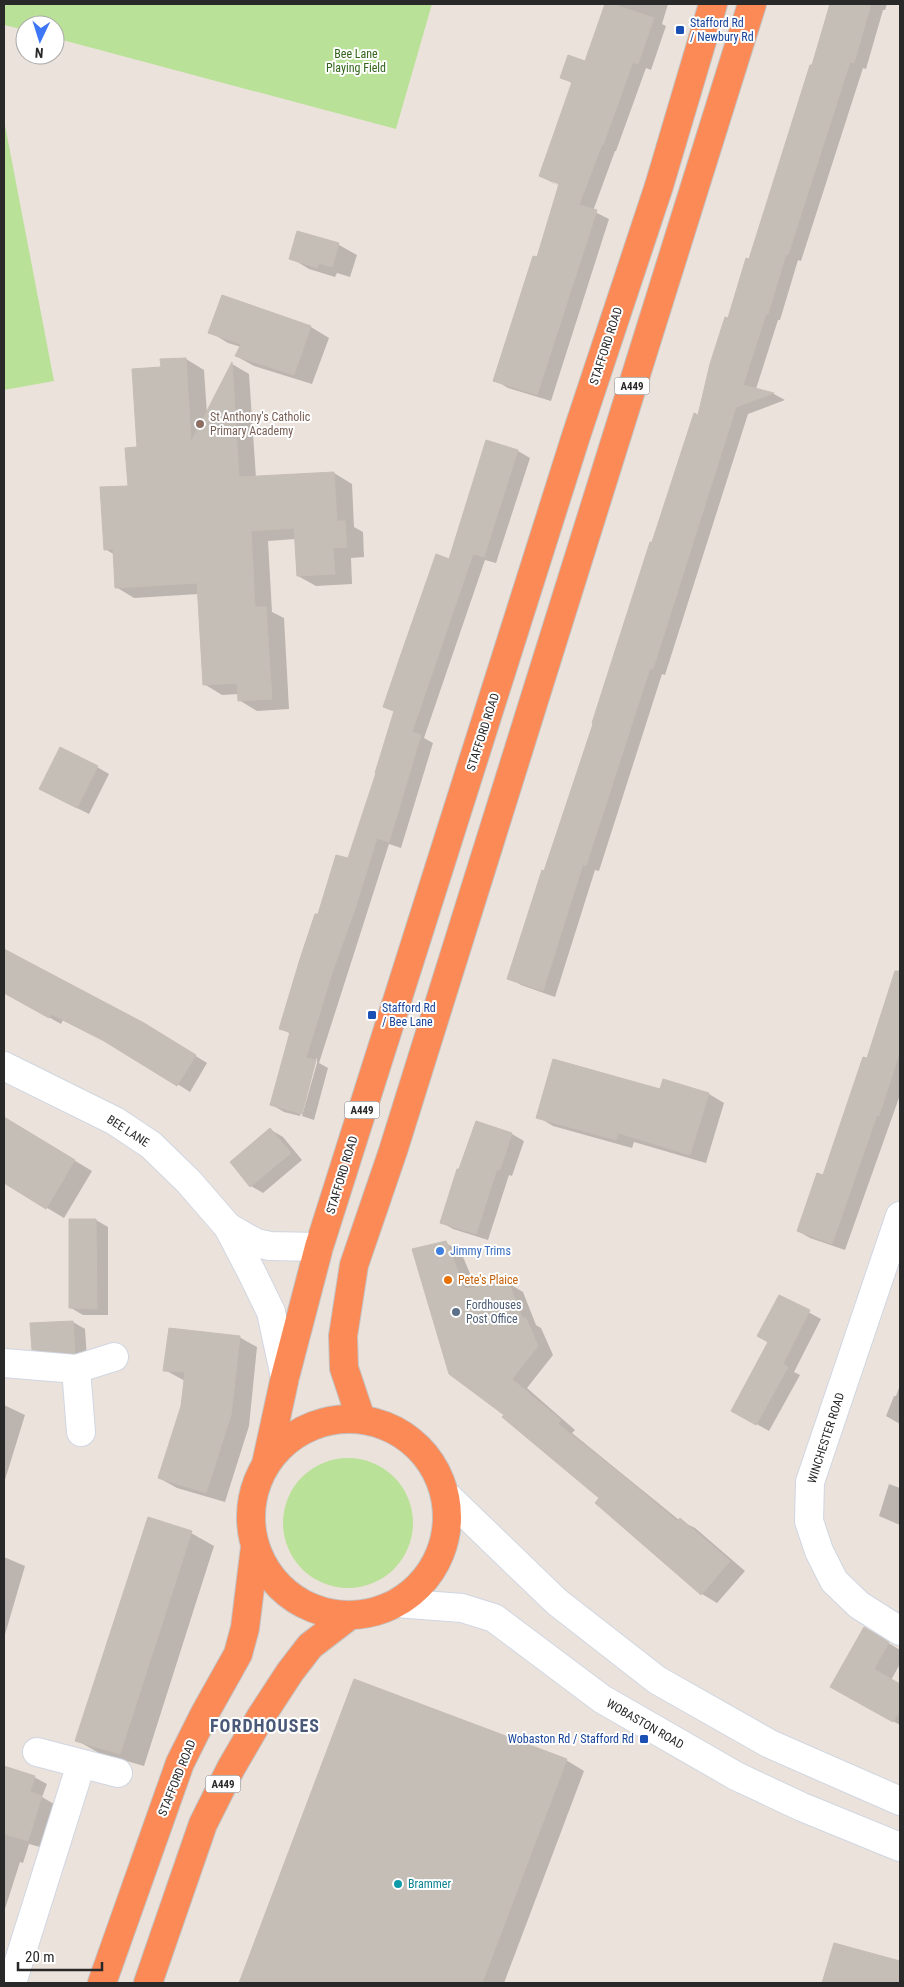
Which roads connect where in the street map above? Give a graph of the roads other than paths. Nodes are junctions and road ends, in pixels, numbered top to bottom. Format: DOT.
graph roads {
  1 [pos="713,4"];
  2 [pos="752,4"];
  3 [pos="4,1066"];
  4 [pos="900,1216"];
  5 [pos="228,1228"];
  6 [pos="319,1247"];
  7 [pos="114,1357"];
  8 [pos="4,1364"];
  9 [pos="76,1369"];
  10 [pos="285,1377"];
  11 [pos="361,1419"];
  12 [pos="81,1432"];
  13 [pos="266,1464"];
  14 [pos="445,1494"];
  15 [pos="255,1547"];
  16 [pos="396,1604"];
  17 [pos="349,1616"];
  18 [pos="900,1631"];
  19 [pos="37,1752"];
  20 [pos="81,1764"];
  21 [pos="118,1773"];
  22 [pos="900,1801"];
  23 [pos="900,1847"];
  24 [pos="12,1983"];
  25 [pos="102,1983"];
  26 [pos="148,1983"];
  1 -- 6 [label="highway, STAFFORD ROAD / A449"];
  2 -- 11 [label="highway, A449"];
  3 -- 5 [label="street, BEE LANE"];
  4 -- 18 [label="street, WINCHESTER ROAD"];
  5 -- 6 [label="street, BEE LANE"];
  5 -- 10 [label="street, BEE LANE"];
  6 -- 10 [label="highway, STAFFORD ROAD / A449"];
  7 -- 9 [label="street"];
  8 -- 9 [label="street"];
  9 -- 12 [label="street"];
  10 -- 13 [label="highway, STAFFORD ROAD / A449"];
  11 -- 13 [label="highway, A449"];
  11 -- 14 [label="highway, A449"];
  13 -- 15 [label="highway, A449"];
  14 -- 16 [label="highway, A449"];
  14 -- 22 [label="street"];
  15 -- 17 [label="highway, A449"];
  15 -- 25 [label="highway, STAFFORD ROAD / A449"];
  16 -- 17 [label="highway, A449"];
  16 -- 23 [label="street, WOBASTON ROAD"];
  17 -- 26 [label="highway, A449"];
  19 -- 20 [label="street"];
  20 -- 21 [label="street"];
  20 -- 24 [label="street"];
}
